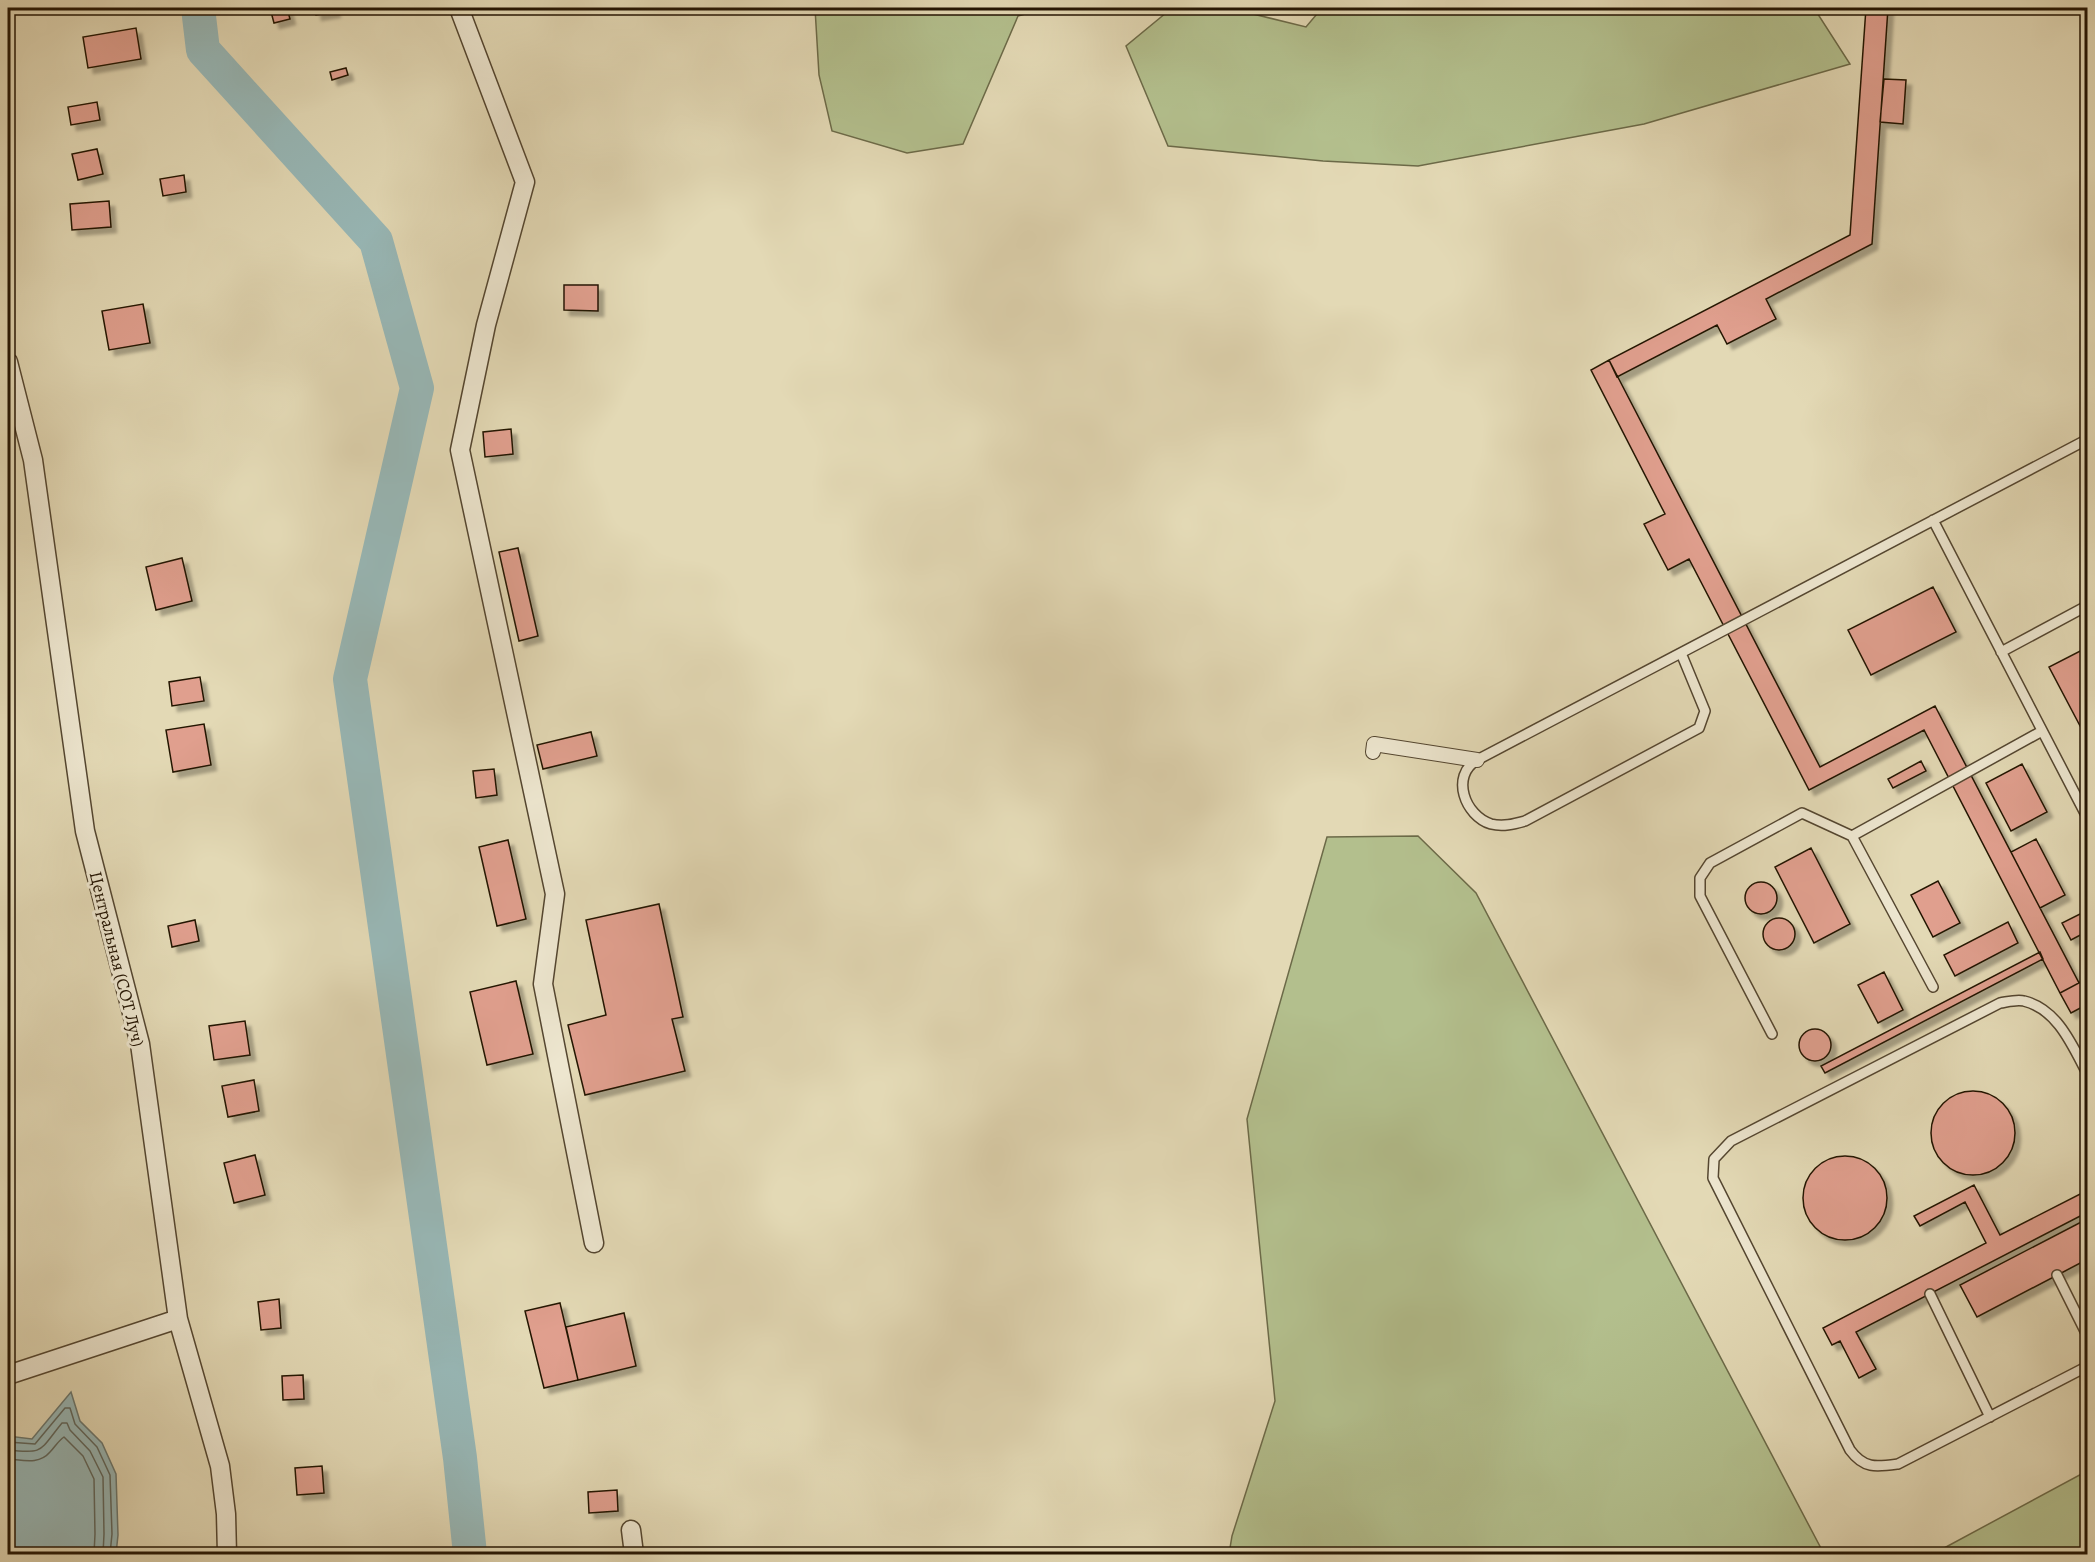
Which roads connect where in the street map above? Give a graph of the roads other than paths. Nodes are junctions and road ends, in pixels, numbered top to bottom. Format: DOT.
graph roads {
  1 [pos="459,8"];
  2 [pos="8,362"];
  3 [pos="2088,439"];
  4 [pos="1933,520"];
  5 [pos="2088,603"];
  6 [pos="2001,652"];
  7 [pos="1681,653"];
  8 [pos="2042,731"];
  9 [pos="1373,752"];
  10 [pos="1477,760"];
  11 [pos="2088,819"];
  12 [pos="1852,836"];
  13 [pos="1933,987"];
  14 [pos="1772,1034"];
  15 [pos="2088,1075"];
  16 [pos="594,1243"];
  17 [pos="2057,1275"];
  18 [pos="1930,1294"];
  19 [pos="178,1319"];
  20 [pos="2088,1337"];
  21 [pos="2088,1366"];
  22 [pos="8,1374"];
  23 [pos="1990,1417"];
  24 [pos="631,1530"];
  25 [pos="226,1554"];
  26 [pos="634,1554"];
  1 -- 16 [label="street"];
  2 -- 19 [label="street, Центральная (СОТ Луч)"];
  3 -- 4 [label="lane"];
  4 -- 6 [label="lane"];
  4 -- 7 [label="lane"];
  5 -- 6 [label="lane"];
  6 -- 8 [label="lane"];
  7 -- 10 [label="lane"];
  7 -- 10 [label="lane"];
  8 -- 11 [label="lane"];
  8 -- 12 [label="lane"];
  9 -- 10 [label="street"];
  12 -- 13 [label="lane"];
  12 -- 14 [label="lane"];
  15 -- 23 [label="lane"];
  17 -- 20 [label="lane"];
  18 -- 23 [label="lane"];
  19 -- 22 [label="street"];
  19 -- 25 [label="street, Центральная (СОТ Луч)"];
  21 -- 23 [label="lane"];
  24 -- 26 [label="street"];
}
